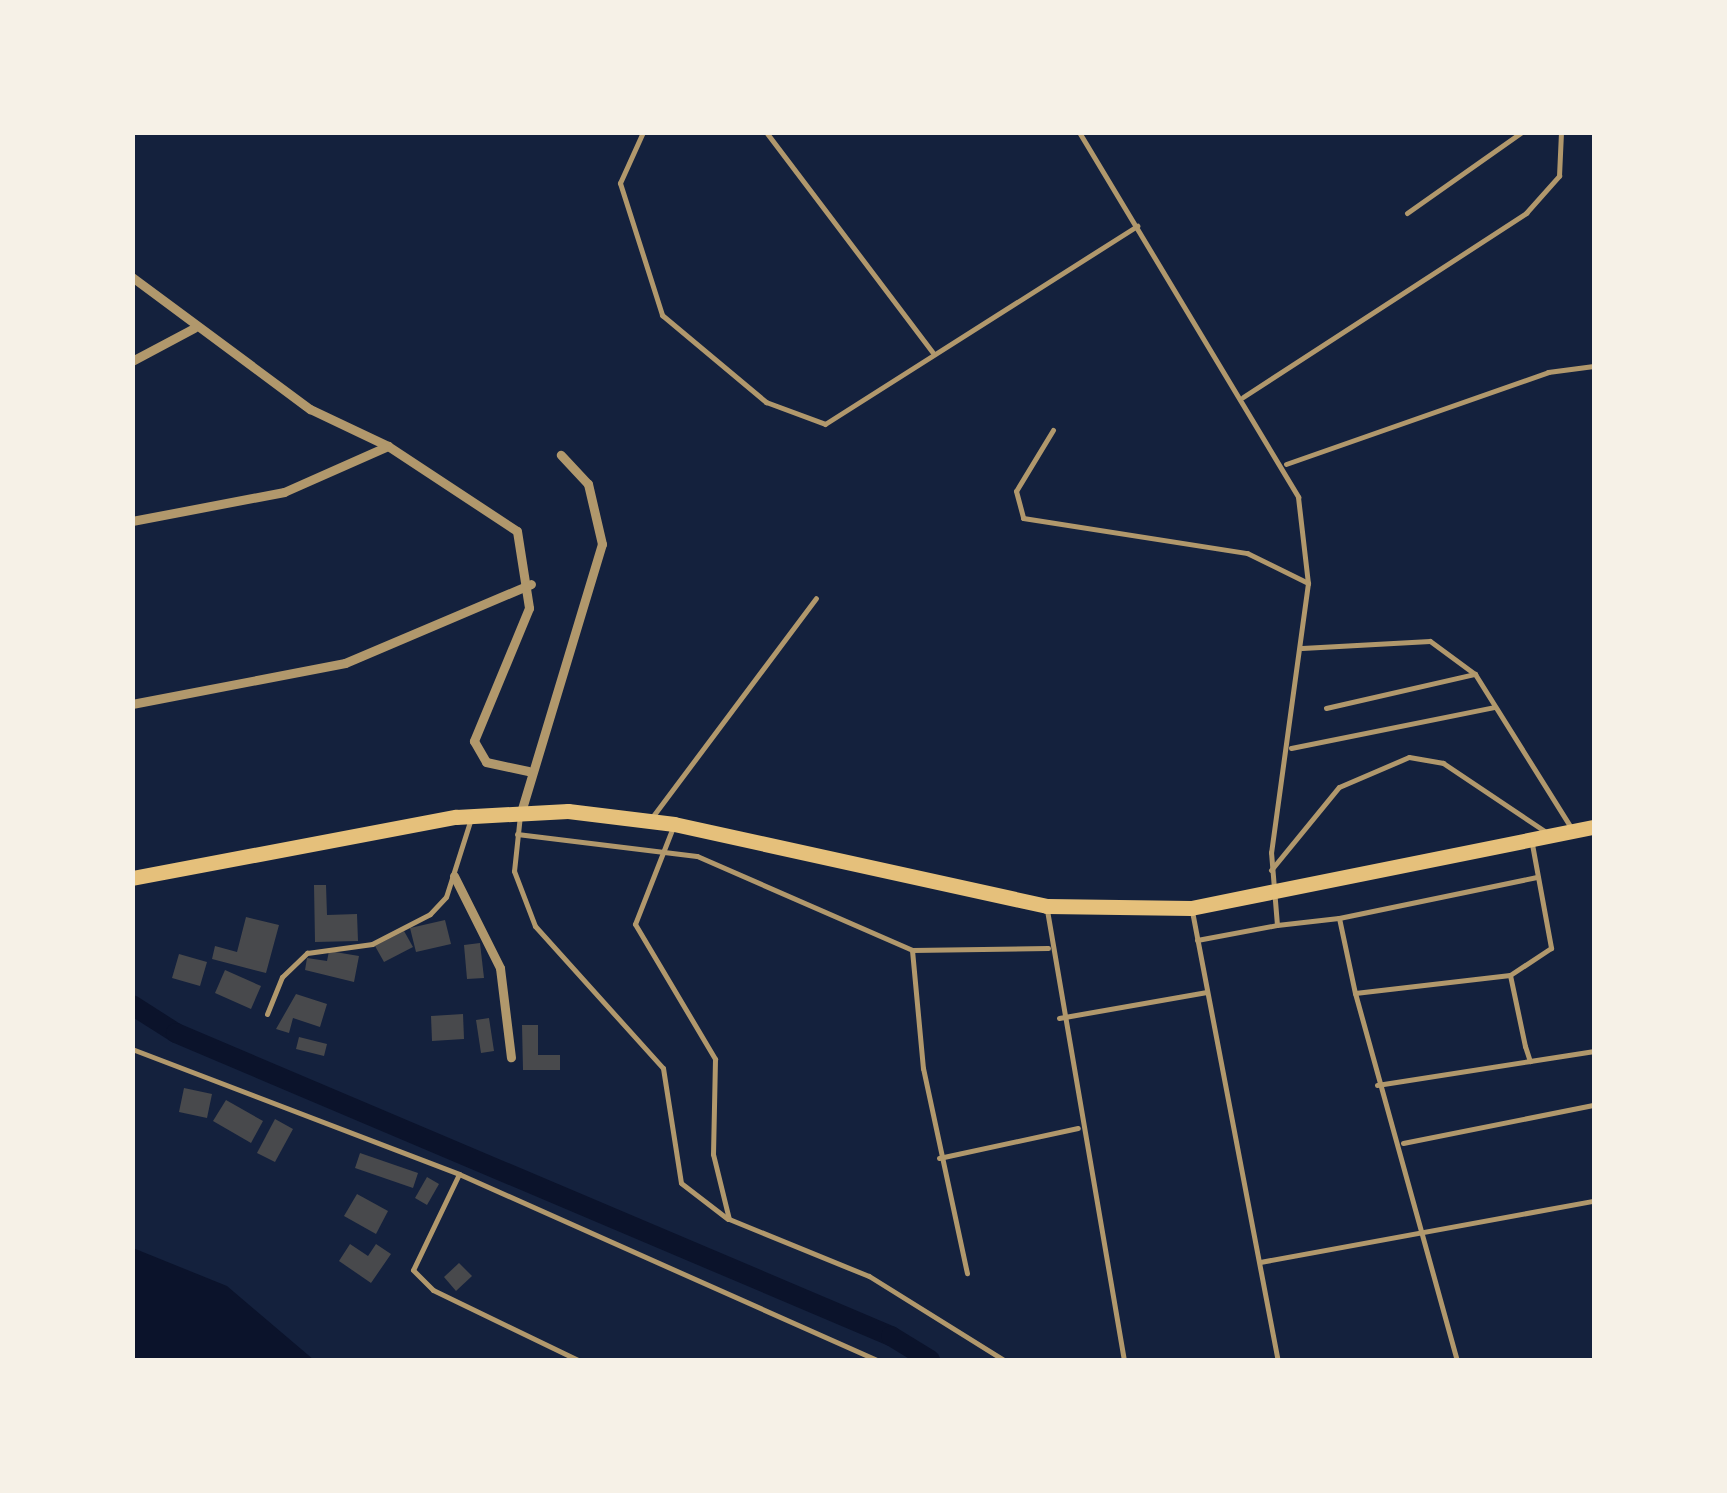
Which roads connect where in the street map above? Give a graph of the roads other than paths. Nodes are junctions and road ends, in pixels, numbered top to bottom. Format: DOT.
graph roads {
  1 [pos="642,132"];
  2 [pos="766,132"];
  3 [pos="1079,132"];
  4 [pos="1522,132"];
  5 [pos="1561,132"];
  6 [pos="1512,135"];
  7 [pos="1407,212"];
  8 [pos="1137,226"];
  9 [pos="132,278"];
  10 [pos="194,328"];
  11 [pos="933,353"];
  12 [pos="132,360"];
  13 [pos="1594,366"];
  14 [pos="1243,397"];
  15 [pos="1053,430"];
  16 [pos="388,446"];
  17 [pos="562,455"];
  18 [pos="1286,464"];
  19 [pos="132,521"];
  20 [pos="1308,583"];
  21 [pos="531,584"];
  22 [pos="816,598"];
  23 [pos="1302,648"];
  24 [pos="1475,674"];
  25 [pos="132,704"];
  26 [pos="1494,707"];
  27 [pos="1326,708"];
  28 [pos="1291,748"];
  29 [pos="528,771"];
  30 [pos="521,812"];
  31 [pos="472,816"];
  32 [pos="650,821"];
  33 [pos="674,824"];
  34 [pos="1594,828"];
  35 [pos="1574,831"];
  36 [pos="517,834"];
  37 [pos="1553,836"];
  38 [pos="1531,840"];
  39 [pos="664,848"];
  40 [pos="1271,870"];
  41 [pos="454,876"];
  42 [pos="1538,876"];
  43 [pos="132,878"];
  44 [pos="1271,899"];
  45 [pos="1047,906"];
  46 [pos="1191,908"];
  47 [pos="1339,918"];
  48 [pos="1277,924"];
  49 [pos="1197,940"];
  50 [pos="1048,948"];
  51 [pos="912,950"];
  52 [pos="1510,974"];
  53 [pos="1207,992"];
  54 [pos="1355,993"];
  55 [pos="267,1014"];
  56 [pos="1058,1018"];
  57 [pos="132,1048"];
  58 [pos="1594,1051"];
  59 [pos="511,1057"];
  60 [pos="1530,1061"];
  61 [pos="1378,1085"];
  62 [pos="1594,1105"];
  63 [pos="1078,1128"];
  64 [pos="1403,1142"];
  65 [pos="939,1158"];
  66 [pos="459,1174"];
  67 [pos="1594,1201"];
  68 [pos="729,1219"];
  69 [pos="1423,1231"];
  70 [pos="1260,1262"];
  71 [pos="966,1273"];
  72 [pos="578,1360"];
  73 [pos="877,1360"];
  74 [pos="1004,1360"];
  75 [pos="1124,1360"];
  76 [pos="1278,1360"];
  77 [pos="1457,1360"];
  1 -- 11 [label="lane"];
  2 -- 11 [label="lane"];
  3 -- 8 [label="lane"];
  4 -- 6 [label="lane"];
  5 -- 14 [label="lane"];
  6 -- 7 [label="lane"];
  8 -- 11 [label="lane"];
  8 -- 14 [label="lane"];
  9 -- 10 [label="street"];
  10 -- 12 [label="street"];
  10 -- 16 [label="street"];
  13 -- 18 [label="lane"];
  14 -- 18 [label="lane"];
  15 -- 20 [label="lane"];
  16 -- 19 [label="street"];
  16 -- 21 [label="street"];
  17 -- 29 [label="street"];
  18 -- 20 [label="lane"];
  20 -- 23 [label="lane"];
  21 -- 25 [label="street"];
  21 -- 29 [label="street"];
  22 -- 32 [label="lane"];
  23 -- 24 [label="lane"];
  23 -- 28 [label="lane"];
  24 -- 26 [label="lane"];
  24 -- 27 [label="lane"];
  26 -- 28 [label="lane"];
  26 -- 35 [label="lane"];
  28 -- 40 [label="lane"];
  29 -- 30 [label="street"];
  30 -- 31 [label="highway"];
  30 -- 32 [label="highway"];
  30 -- 36 [label="lane"];
  31 -- 41 [label="lane"];
  31 -- 43 [label="highway"];
  32 -- 33 [label="highway"];
  33 -- 39 [label="lane"];
  33 -- 45 [label="highway"];
  34 -- 35 [label="highway"];
  35 -- 37 [label="highway"];
  36 -- 39 [label="lane"];
  36 -- 68 [label="lane"];
  37 -- 38 [label="highway"];
  37 -- 40 [label="lane"];
  38 -- 42 [label="lane"];
  38 -- 44 [label="highway"];
  39 -- 51 [label="lane"];
  39 -- 68 [label="lane"];
  40 -- 44 [label="lane"];
  41 -- 55 [label="lane"];
  41 -- 59 [label="street"];
  42 -- 47 [label="lane"];
  42 -- 52 [label="lane"];
  44 -- 46 [label="highway"];
  44 -- 48 [label="lane"];
  45 -- 46 [label="highway"];
  45 -- 50 [label="lane"];
  46 -- 49 [label="lane"];
  47 -- 48 [label="lane"];
  47 -- 54 [label="lane"];
  48 -- 49 [label="lane"];
  49 -- 53 [label="lane"];
  50 -- 51 [label="lane"];
  50 -- 56 [label="lane"];
  51 -- 65 [label="lane"];
  52 -- 54 [label="lane"];
  52 -- 60 [label="lane"];
  53 -- 56 [label="lane"];
  53 -- 70 [label="lane"];
  54 -- 61 [label="lane"];
  56 -- 63 [label="lane"];
  57 -- 66 [label="lane"];
  58 -- 60 [label="lane"];
  60 -- 61 [label="lane"];
  61 -- 64 [label="lane"];
  62 -- 64 [label="lane"];
  63 -- 65 [label="lane"];
  63 -- 75 [label="lane"];
  64 -- 69 [label="lane"];
  65 -- 71 [label="lane"];
  66 -- 72 [label="lane"];
  66 -- 73 [label="lane"];
  67 -- 69 [label="lane"];
  68 -- 74 [label="lane"];
  69 -- 70 [label="lane"];
  69 -- 77 [label="lane"];
  70 -- 76 [label="lane"];
}
